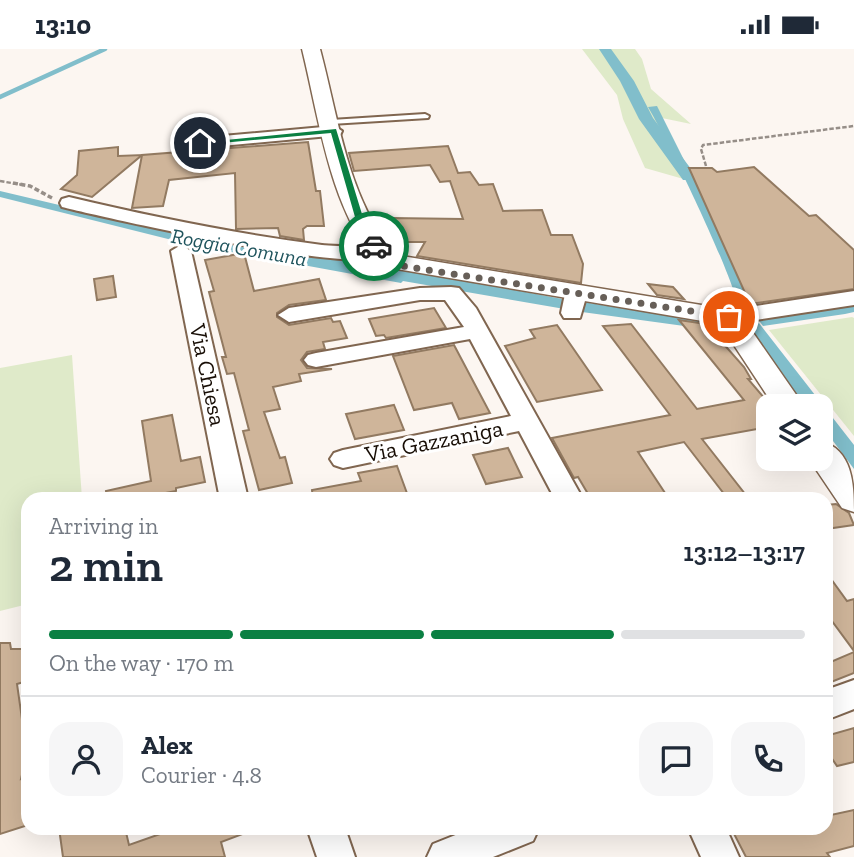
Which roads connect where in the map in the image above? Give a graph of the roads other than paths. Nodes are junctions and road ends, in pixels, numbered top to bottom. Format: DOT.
graph roads {
  1 [pos="311,49"];
  2 [pos="425,115"];
  3 [pos="332,126"];
  4 [pos="200,143"];
  5 [pos="69,203"];
  6 [pos="181,251"];
  7 [pos="379,254"];
  8 [pos="454,284"];
  9 [pos="854,298"];
  10 [pos="289,315"];
  11 [pos="740,320"];
  12 [pos="477,331"];
  13 [pos="316,360"];
  14 [pos="782,394"];
  15 [pos="525,422"];
  16 [pos="342,459"];
  17 [pos="833,469"];
  18 [pos="233,492"];
  19 [pos="565,492"];
  20 [pos="854,500"];
  21 [pos="854,694"];
  22 [pos="833,702"];
  23 [pos="328,835"];
  24 [pos="502,835"];
  25 [pos="709,835"];
  26 [pos="336,857"];
  27 [pos="446,857"];
  28 [pos="720,857"];
  1 -- 3 [label="street"];
  2 -- 3 [label="lane"];
  3 -- 4 [label="street"];
  3 -- 7 [label="street"];
  5 -- 7 [label="street"];
  6 -- 18 [label="street, Via Chiesa"];
  7 -- 8 [label="street"];
  8 -- 10 [label="street"];
  8 -- 11 [label="street"];
  8 -- 12 [label="street, Via Gazzaniga"];
  9 -- 11 [label="street"];
  11 -- 14 [label="street"];
  12 -- 13 [label="street"];
  12 -- 15 [label="street, Via Gazzaniga"];
  15 -- 16 [label="street, Via Gazzaniga"];
  15 -- 19 [label="street, Via Gazzaniga"];
  17 -- 20 [label="street"];
  21 -- 22 [label="street"];
  23 -- 26 [label="street"];
  24 -- 27 [label="street"];
  25 -- 28 [label="street"];
}
